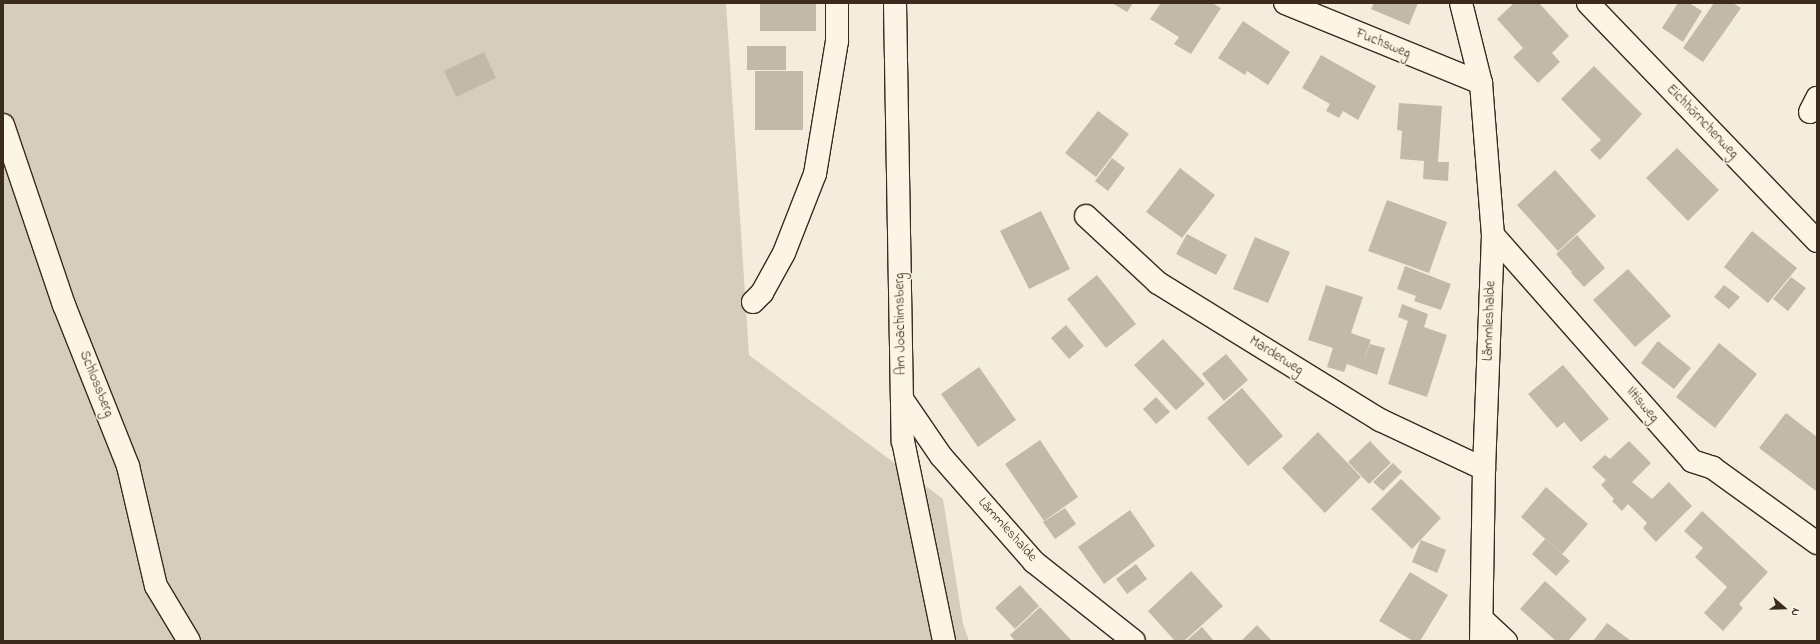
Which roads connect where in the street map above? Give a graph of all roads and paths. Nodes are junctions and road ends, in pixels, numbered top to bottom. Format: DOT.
graph roads {
  1 [pos="837,3"];
  2 [pos="895,3"];
  3 [pos="1285,3"];
  4 [pos="1462,3"];
  5 [pos="1588,3"];
  6 [pos="1481,83"];
  7 [pos="3,125"];
  8 [pos="1086,216"];
  9 [pos="1493,235"];
  10 [pos="1817,241"];
  11 [pos="753,302"];
  12 [pos="902,398"];
  13 [pos="1484,469"];
  14 [pos="1817,543"];
  15 [pos="1482,619"];
  16 [pos="189,641"];
  17 [pos="944,641"];
  18 [pos="1134,641"];
  19 [pos="1481,641"];
  20 [pos="1506,641"];
  1 -- 11 [label="street"];
  2 -- 12 [label="street, Am Joachimsberg"];
  3 -- 6 [label="street, Fuchsweg"];
  4 -- 6 [label="street, Lämmleshalde"];
  5 -- 10 [label="street, Eichhörnchenweg"];
  6 -- 9 [label="street, Lämmleshalde"];
  7 -- 16 [label="street, Schlossberg"];
  8 -- 13 [label="street, Marderweg"];
  9 -- 13 [label="street, Lämmleshalde"];
  9 -- 14 [label="street, Iltisweg"];
  12 -- 17 [label="street, Am Joachimsberg"];
  12 -- 18 [label="street, Lämmleshalde"];
  13 -- 15 [label="street, Lämmleshalde"];
  15 -- 19 [label="street, Lämmleshalde"];
  15 -- 20 [label="street"];
}
